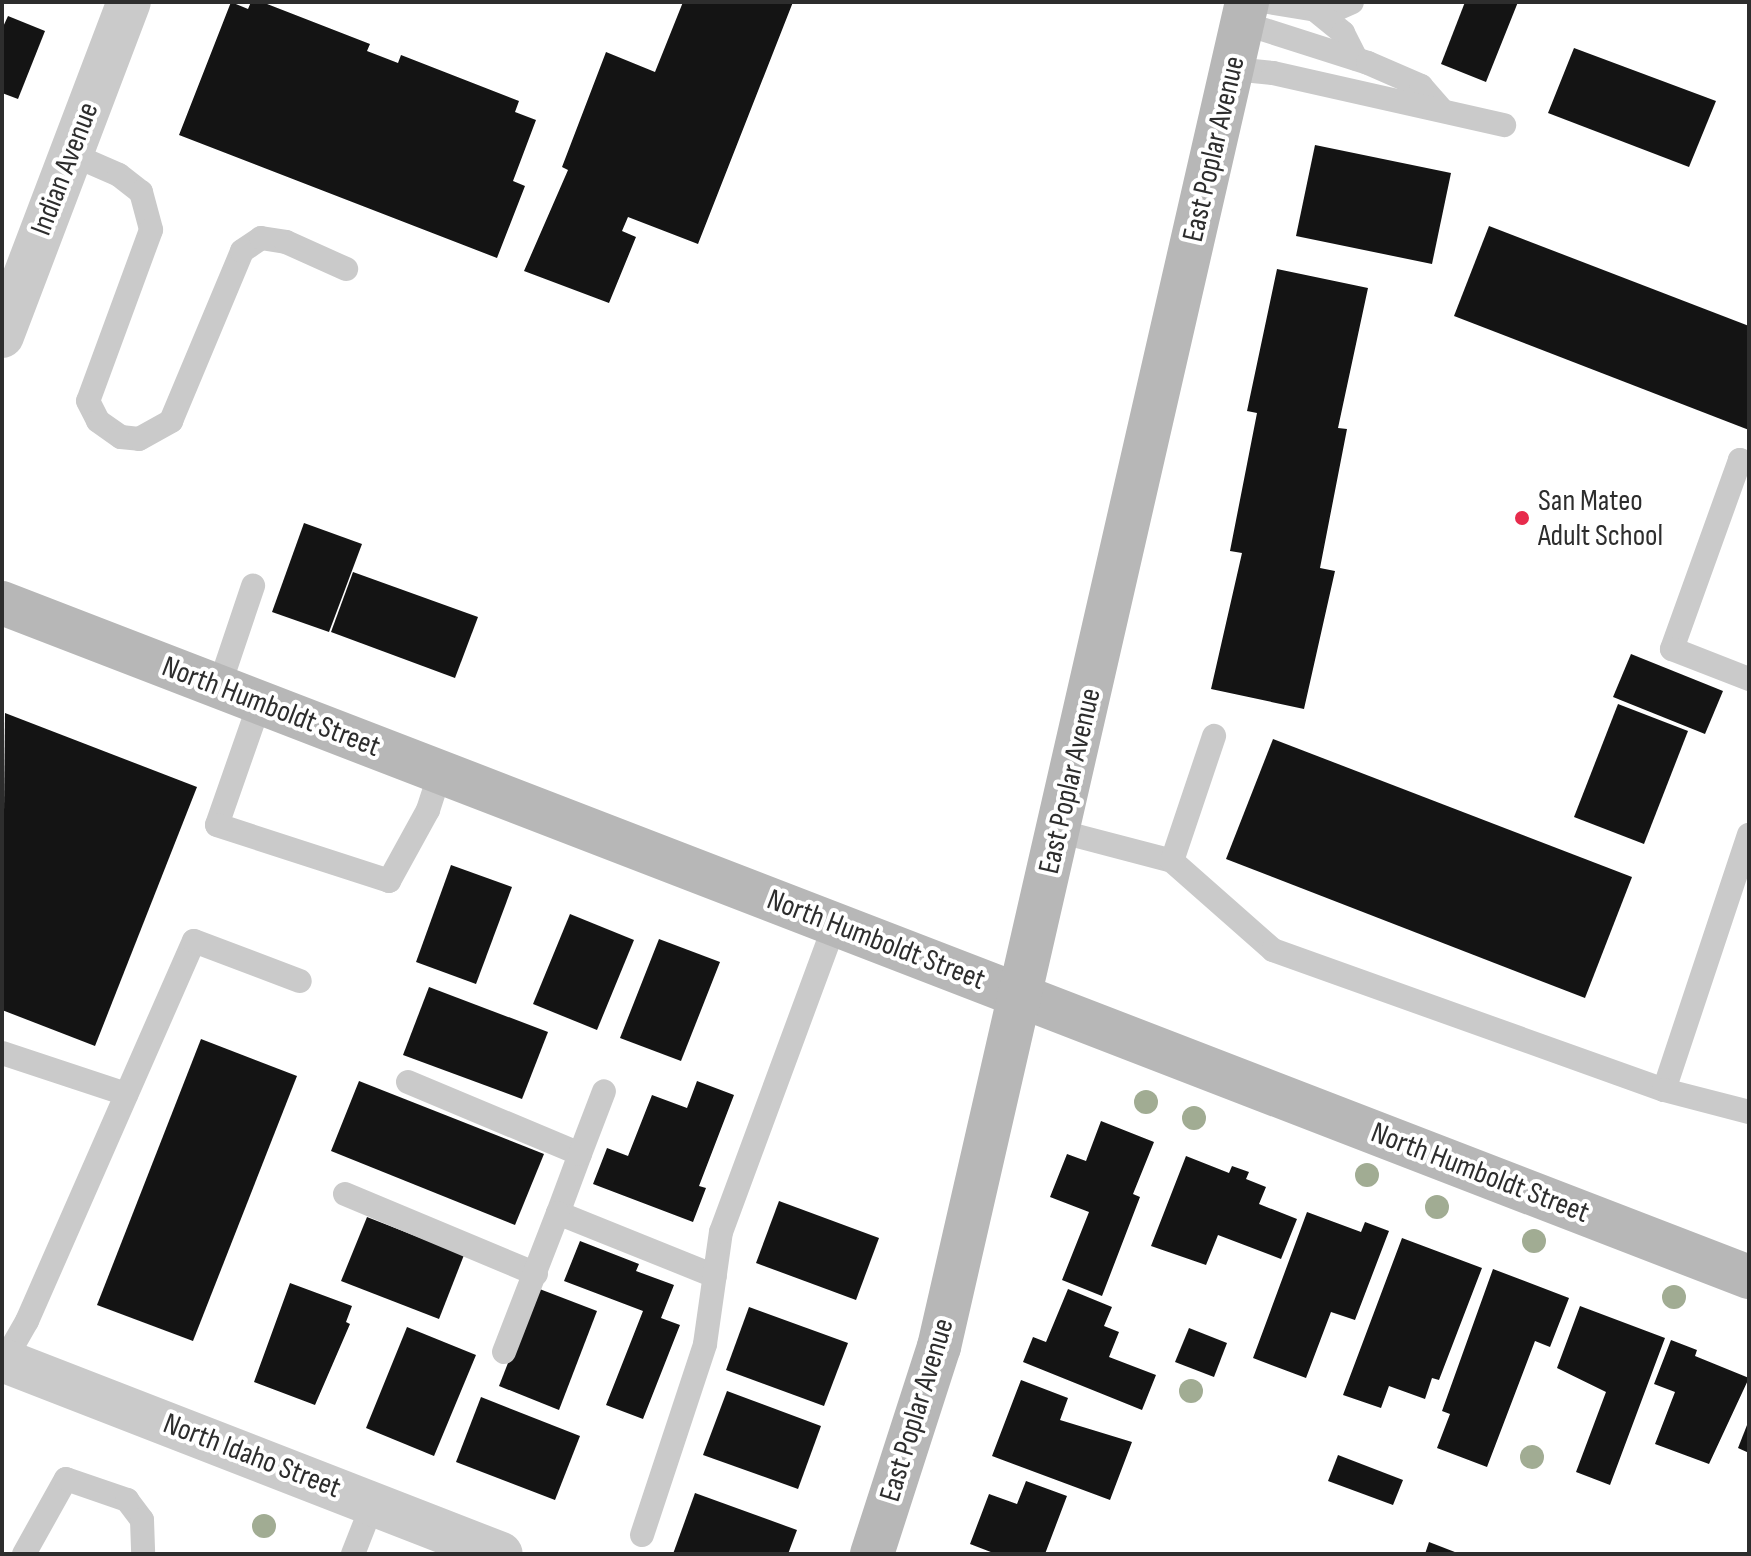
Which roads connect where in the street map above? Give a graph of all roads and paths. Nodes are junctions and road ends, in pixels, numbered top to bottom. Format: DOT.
graph roads {
  1 [pos="129,2"];
  2 [pos="1352,2"];
  3 [pos="1253,9"];
  4 [pos="1315,10"];
  5 [pos="1356,59"];
  6 [pos="1233,69"];
  7 [pos="1441,109"];
  8 [pos="1504,125"];
  9 [pos="71,154"];
  10 [pos="346,269"];
  11 [pos="2,336"];
  12 [pos="1749,464"];
  13 [pos="253,586"];
  14 [pos="2,603"];
  15 [pos="1749,679"];
  16 [pos="219,687"];
  17 [pos="260,702"];
  18 [pos="1214,736"];
  19 [pos="440,773"];
  20 [pos="1058,831"];
  21 [pos="1749,835"];
  22 [pos="1172,861"];
  23 [pos="835,924"];
  24 [pos="300,981"];
  25 [pos="1020,995"];
  26 [pos="2,1053"];
  27 [pos="408,1082"];
  28 [pos="1664,1090"];
  29 [pos="604,1091"];
  30 [pos="126,1094"];
  31 [pos="1749,1112"];
  32 [pos="580,1154"];
  33 [pos="345,1194"];
  34 [pos="558,1213"];
  35 [pos="536,1274"];
  36 [pos="715,1276"];
  37 [pos="1749,1277"];
  38 [pos="504,1352"];
  39 [pos="3,1360"];
  40 [pos="373,1503"];
  41 [pos="642,1535"];
  42 [pos="24,1554"];
  43 [pos="143,1554"];
  44 [pos="353,1554"];
  45 [pos="501,1554"];
  46 [pos="872,1554"];
  1 -- 9 [label="street, Indian Avenue"];
  2 -- 4 [label="lane"];
  3 -- 4 [label="lane"];
  3 -- 5 [label="lane"];
  3 -- 6 [label="street, East Poplar Avenue"];
  4 -- 5 [label="lane"];
  5 -- 7 [label="lane"];
  6 -- 7 [label="lane"];
  6 -- 20 [label="street, East Poplar Avenue"];
  7 -- 8 [label="lane"];
  9 -- 10 [label="lane"];
  9 -- 11 [label="street, Indian Avenue"];
  12 -- 15 [label="lane"];
  13 -- 16 [label="lane"];
  14 -- 16 [label="street, North Humboldt Street"];
  16 -- 17 [label="street, North Humboldt Street"];
  17 -- 19 [label="street, North Humboldt Street"];
  17 -- 19 [label="lane"];
  18 -- 22 [label="lane"];
  19 -- 23 [label="street, North Humboldt Street"];
  20 -- 22 [label="lane"];
  20 -- 25 [label="street, East Poplar Avenue"];
  21 -- 28 [label="lane"];
  22 -- 28 [label="lane"];
  23 -- 25 [label="street, North Humboldt Street"];
  23 -- 36 [label="lane"];
  24 -- 30 [label="lane"];
  25 -- 37 [label="street, North Humboldt Street"];
  25 -- 46 [label="street, East Poplar Avenue"];
  26 -- 30 [label="lane"];
  27 -- 32 [label="lane"];
  28 -- 31 [label="lane"];
  29 -- 32 [label="lane"];
  30 -- 39 [label="lane"];
  32 -- 34 [label="lane"];
  33 -- 35 [label="lane"];
  34 -- 35 [label="lane"];
  34 -- 36 [label="lane"];
  35 -- 38 [label="lane"];
  36 -- 41 [label="lane"];
  39 -- 40 [label="street, North Idaho Street"];
  40 -- 44 [label="lane"];
  40 -- 45 [label="street, North Idaho Street"];
  42 -- 43 [label="lane"];
}
